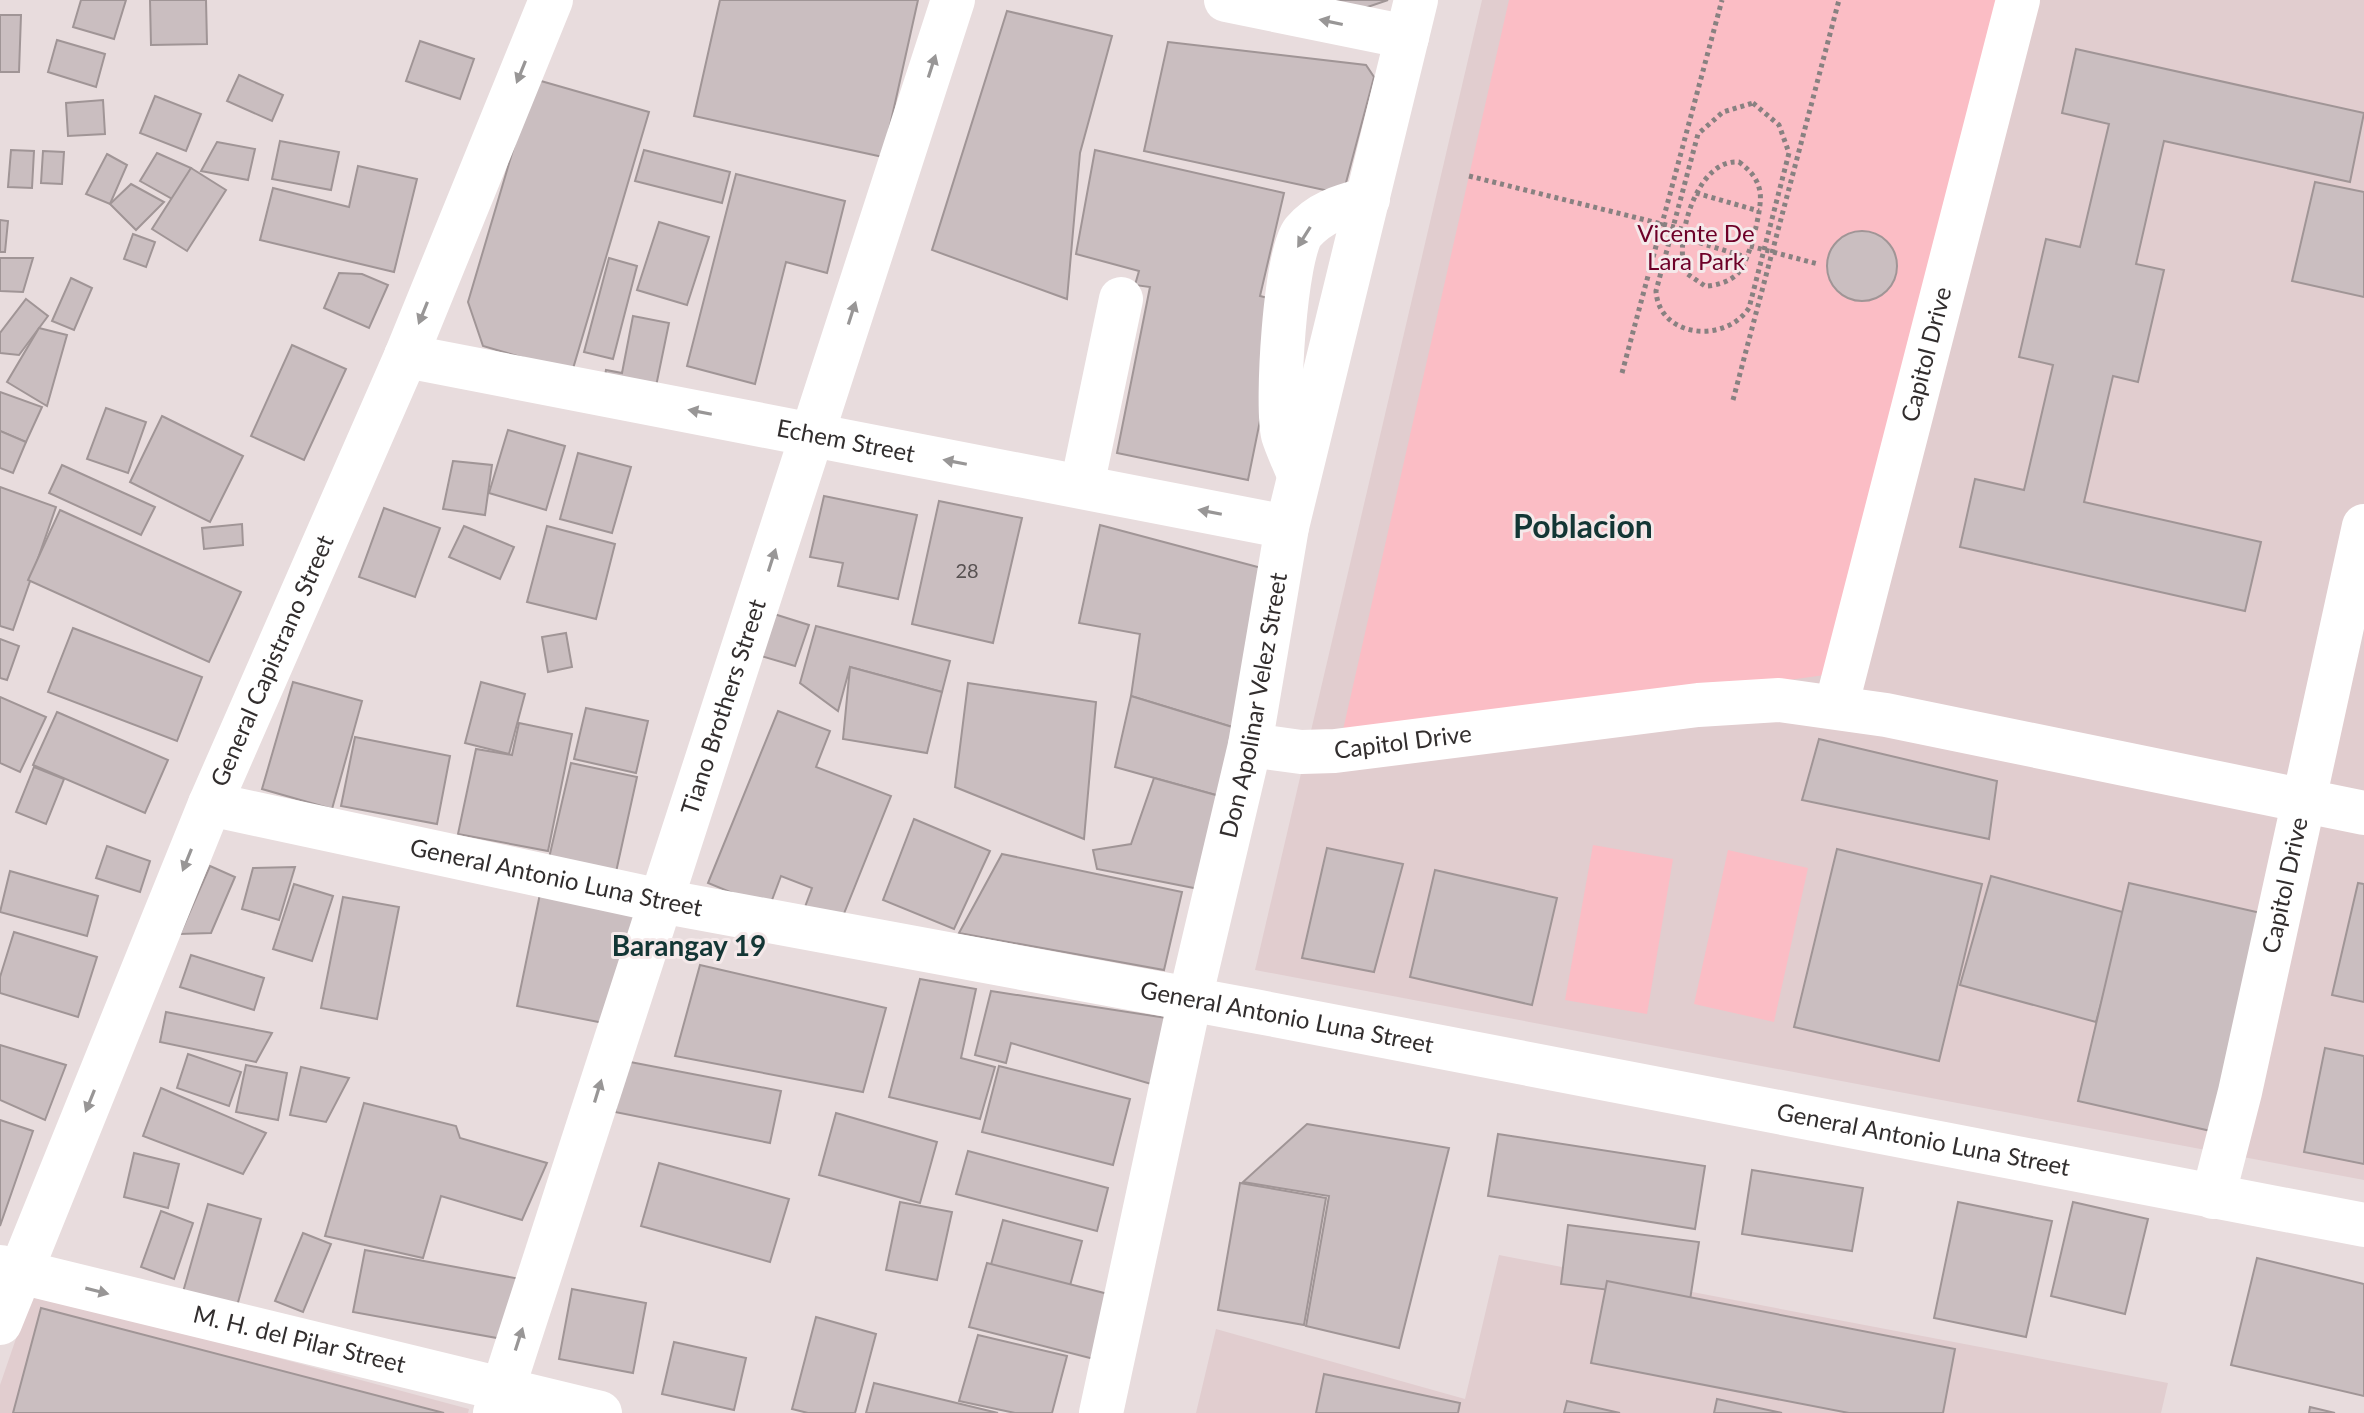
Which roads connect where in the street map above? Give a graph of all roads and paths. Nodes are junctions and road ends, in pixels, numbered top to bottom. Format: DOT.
graph roads {
  1 [pos="551,0"];
  2 [pos="953,0"];
  3 [pos="1226,0"];
  4 [pos="1722,0"];
  5 [pos="1839,0"];
  6 [pos="2018,0"];
  7 [pos="1412,19"];
  8 [pos="1469,176"];
  9 [pos="1696,193"];
  10 [pos="1368,199"];
  11 [pos="1759,211"];
  12 [pos="1662,224"];
  13 [pos="1671,226"];
  14 [pos="1686,230"];
  15 [pos="1684,238"];
  16 [pos="1750,246"];
  17 [pos="1764,251"];
  18 [pos="1772,252"];
  19 [pos="1746,257"];
  20 [pos="1818,264"];
  21 [pos="1121,299"];
  22 [pos="406,356"];
  23 [pos="1622,373"];
  24 [pos="1733,400"];
  25 [pos="812,434"];
  26 [pos="1299,475"];
  27 [pos="1082,486"];
  28 [pos="2364,526"];
  29 [pos="1287,527"];
  30 [pos="1836,707"];
  31 [pos="1250,745"];
  32 [pos="2301,801"];
  33 [pos="210,804"];
  34 [pos="2364,813"];
  35 [pos="661,901"];
  36 [pos="1190,999"];
  37 [pos="2213,1197"];
  38 [pos="2364,1225"];
  39 [pos="10,1270"];
  40 [pos="0,1323"];
  41 [pos="499,1401"];
  42 [pos="600,1413"];
  43 [pos="1101,1413"];
  1 -- 22 [label="street, General Capistrano Street, one-way"];
  25 -- 2 [label="street, Tiano Brothers Street, one-way"];
  7 -- 3 [label="street, one-way"];
  4 -- 12 [label="path"];
  5 -- 18 [label="path"];
  6 -- 30 [label="street, Capitol Drive"];
  7 -- 10 [label="street, Don Apolinar Velez Street"];
  8 -- 12 [label="path"];
  9 -- 11 [label="path"];
  9 -- 11 [label="path"];
  9 -- 14 [label="path"];
  10 -- 26 [label="street, Don Apolinar Velez Street"];
  10 -- 26 [label="street, one-way"];
  11 -- 16 [label="path"];
  12 -- 13 [label="path"];
  12 -- 23 [label="path"];
  13 -- 14 [label="path"];
  13 -- 17 [label="path"];
  13 -- 17 [label="path"];
  14 -- 15 [label="path"];
  15 -- 19 [label="path"];
  15 -- 19 [label="path"];
  16 -- 17 [label="path"];
  16 -- 19 [label="path"];
  17 -- 18 [label="path"];
  18 -- 20 [label="path"];
  18 -- 24 [label="path"];
  21 -- 27 [label="street"];
  25 -- 22 [label="street, Echem Street, one-way"];
  22 -- 33 [label="street, General Capistrano Street"];
  27 -- 25 [label="street, Echem Street, one-way"];
  35 -- 25 [label="street, Tiano Brothers Street, one-way"];
  26 -- 29 [label="street, Don Apolinar Velez Street"];
  29 -- 27 [label="street, Echem Street, one-way"];
  28 -- 32 [label="street, Capitol Drive"];
  29 -- 31 [label="street, Don Apolinar Velez Street"];
  30 -- 31 [label="street, Capitol Drive"];
  30 -- 32 [label="street, Capitol Drive"];
  31 -- 36 [label="street, Don Apolinar Velez Street"];
  32 -- 34 [label="street, Capitol Drive"];
  32 -- 37 [label="street, Capitol Drive"];
  33 -- 35 [label="street, General Antonio Luna Street"];
  33 -- 39 [label="street, General Capistrano Street, one-way"];
  35 -- 36 [label="street, General Antonio Luna Street"];
  41 -- 35 [label="street, Tiano Brothers Street, one-way"];
  36 -- 37 [label="street, General Antonio Luna Street"];
  36 -- 43 [label="street, Don Apolinar Velez Street"];
  37 -- 38 [label="street, General Antonio Luna Street"];
  39 -- 40 [label="street, General Capistrano Street"];
  39 -- 41 [label="street, M. H. del Pilar Street, one-way"];
  41 -- 42 [label="street, M. H. del Pilar Street"];
}
